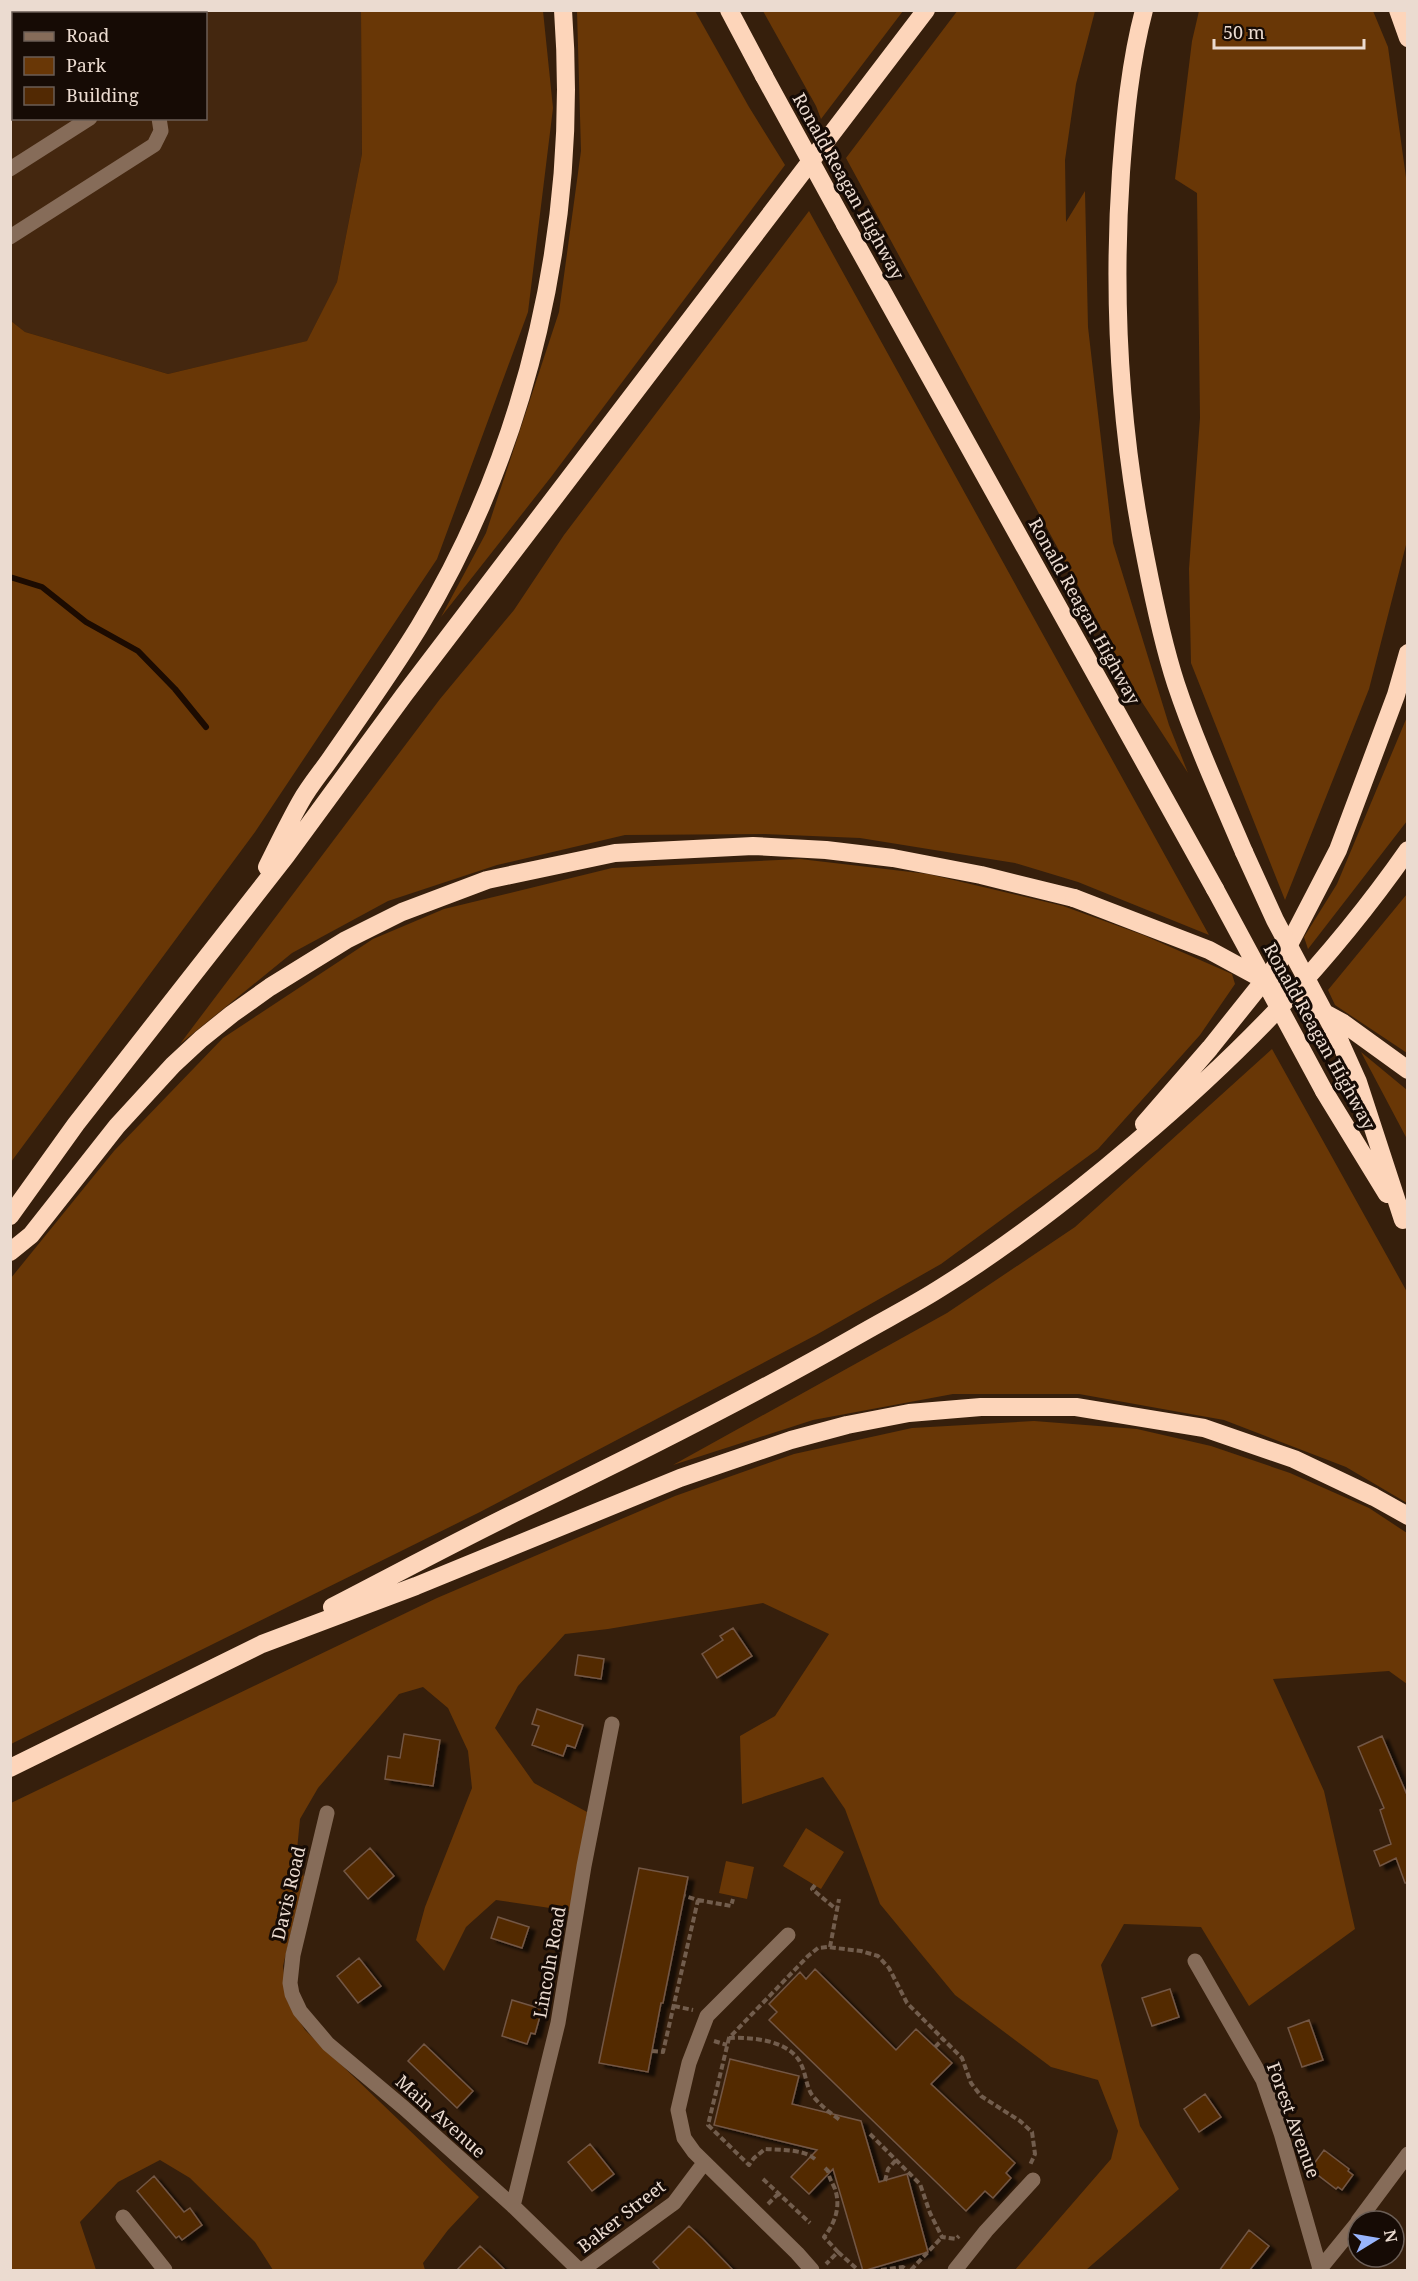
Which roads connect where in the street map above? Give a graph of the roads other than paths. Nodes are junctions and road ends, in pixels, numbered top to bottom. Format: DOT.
graph roads {
  1 [pos="563,10"];
  2 [pos="729,10"];
  3 [pos="926,10"];
  4 [pos="1144,10"];
  5 [pos="1398,10"];
  6 [pos="1407,38"];
  7 [pos="87,120"];
  8 [pos="159,120"];
  9 [pos="10,169"];
  10 [pos="10,237"];
  11 [pos="1407,653"];
  12 [pos="1407,850"];
  13 [pos="249,903"];
  14 [pos="1407,1070"];
  15 [pos="1117,1159"];
  16 [pos="10,1216"];
  17 [pos="1405,1225"];
  18 [pos="10,1252"];
  19 [pos="1407,1516"];
  20 [pos="262,1644"];
  21 [pos="612,1724"];
  22 [pos="10,1768"];
  23 [pos="327,1813"];
  24 [pos="788,1935"];
  25 [pos="1195,1961"];
  26 [pos="290,1983"];
  27 [pos="1407,2154"];
  28 [pos="704,2163"];
  29 [pos="1030,2174"];
  30 [pos="513,2206"];
  31 [pos="1367,2209"];
  32 [pos="123,2217"];
  33 [pos="1346,2236"];
  34 [pos="819,2268"];
  35 [pos="1320,2270"];
  36 [pos="165,2271"];
  37 [pos="581,2271"];
  38 [pos="955,2271"];
  1 -- 13 [label="highway"];
  2 -- 17 [label="highway, Ronald Reagan Highway, bridge"];
  3 -- 13 [label="highway"];
  4 -- 17 [label="highway, bridge"];
  5 -- 6 [label="highway"];
  7 -- 9 [label="street"];
  8 -- 10 [label="street"];
  11 -- 15 [label="highway"];
  12 -- 15 [label="highway"];
  13 -- 16 [label="highway"];
  14 -- 18 [label="highway, bridge"];
  15 -- 20 [label="highway"];
  19 -- 20 [label="highway"];
  20 -- 22 [label="highway"];
  21 -- 30 [label="street, Lincoln Road"];
  23 -- 26 [label="street, Davis Road"];
  24 -- 28 [label="street"];
  25 -- 35 [label="street, Forest Avenue"];
  26 -- 30 [label="street, Main Avenue"];
  27 -- 31 [label="street"];
  28 -- 34 [label="street"];
  28 -- 37 [label="street, Baker Street"];
  29 -- 38 [label="street"];
  30 -- 37 [label="street, Main Avenue"];
  32 -- 36 [label="street"];
  33 -- 35 [label="street"];
}
